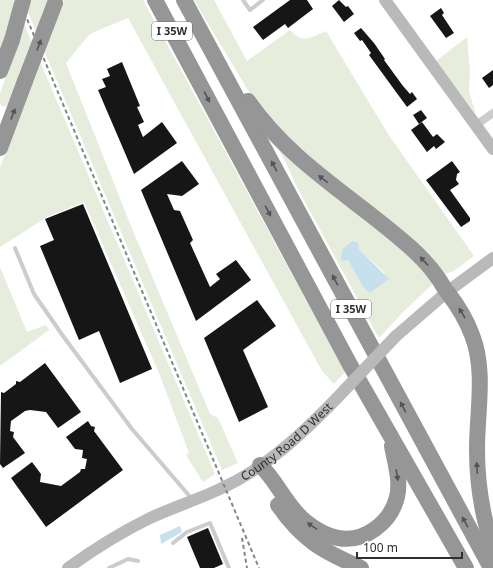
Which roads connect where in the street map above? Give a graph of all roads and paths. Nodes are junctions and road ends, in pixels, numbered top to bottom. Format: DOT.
graph roads {
  1 [pos="23,0"];
  2 [pos="155,0"];
  3 [pos="184,0"];
  4 [pos="243,0"];
  5 [pos="263,0"];
  6 [pos="385,0"];
  7 [pos="56,2"];
  8 [pos="200,28"];
  9 [pos="0,71"];
  10 [pos="493,112"];
  11 [pos="476,125"];
  12 [pos="0,148"];
  13 [pos="493,149"];
  14 [pos="15,248"];
  15 [pos="493,258"];
  16 [pos="447,292"];
  17 [pos="391,436"];
  18 [pos="260,465"];
  19 [pos="193,501"];
  20 [pos="173,543"];
  21 [pos="493,547"];
  22 [pos="138,561"];
  23 [pos="68,568"];
  24 [pos="109,568"];
  25 [pos="229,568"];
  26 [pos="361,568"];
  27 [pos="466,568"];
  28 [pos="491,568"];
  1 -- 9 [label="highway, bridge"];
  2 -- 17 [label="highway, I 35W, one-way"];
  3 -- 8 [label="highway, I 35W"];
  4 -- 5 [label="lane"];
  6 -- 11 [label="main road"];
  12 -- 7 [label="highway, one-way, bridge"];
  16 -- 8 [label="highway, one-way"];
  28 -- 8 [label="highway, I 35W, one-way"];
  10 -- 11 [label="street"];
  11 -- 13 [label="main road"];
  14 -- 19 [label="lane"];
  15 -- 16 [label="main road, County Road D West"];
  16 -- 18 [label="main road, County Road D West, bridge"];
  21 -- 16 [label="highway, one-way"];
  17 -- 18 [label="highway, one-way"];
  17 -- 27 [label="highway, I 35W"];
  18 -- 19 [label="main road, County Road D West"];
  18 -- 26 [label="highway"];
  19 -- 23 [label="main road, County Road D West"];
  20 -- 25 [label="lane"];
  22 -- 24 [label="lane"];
}
